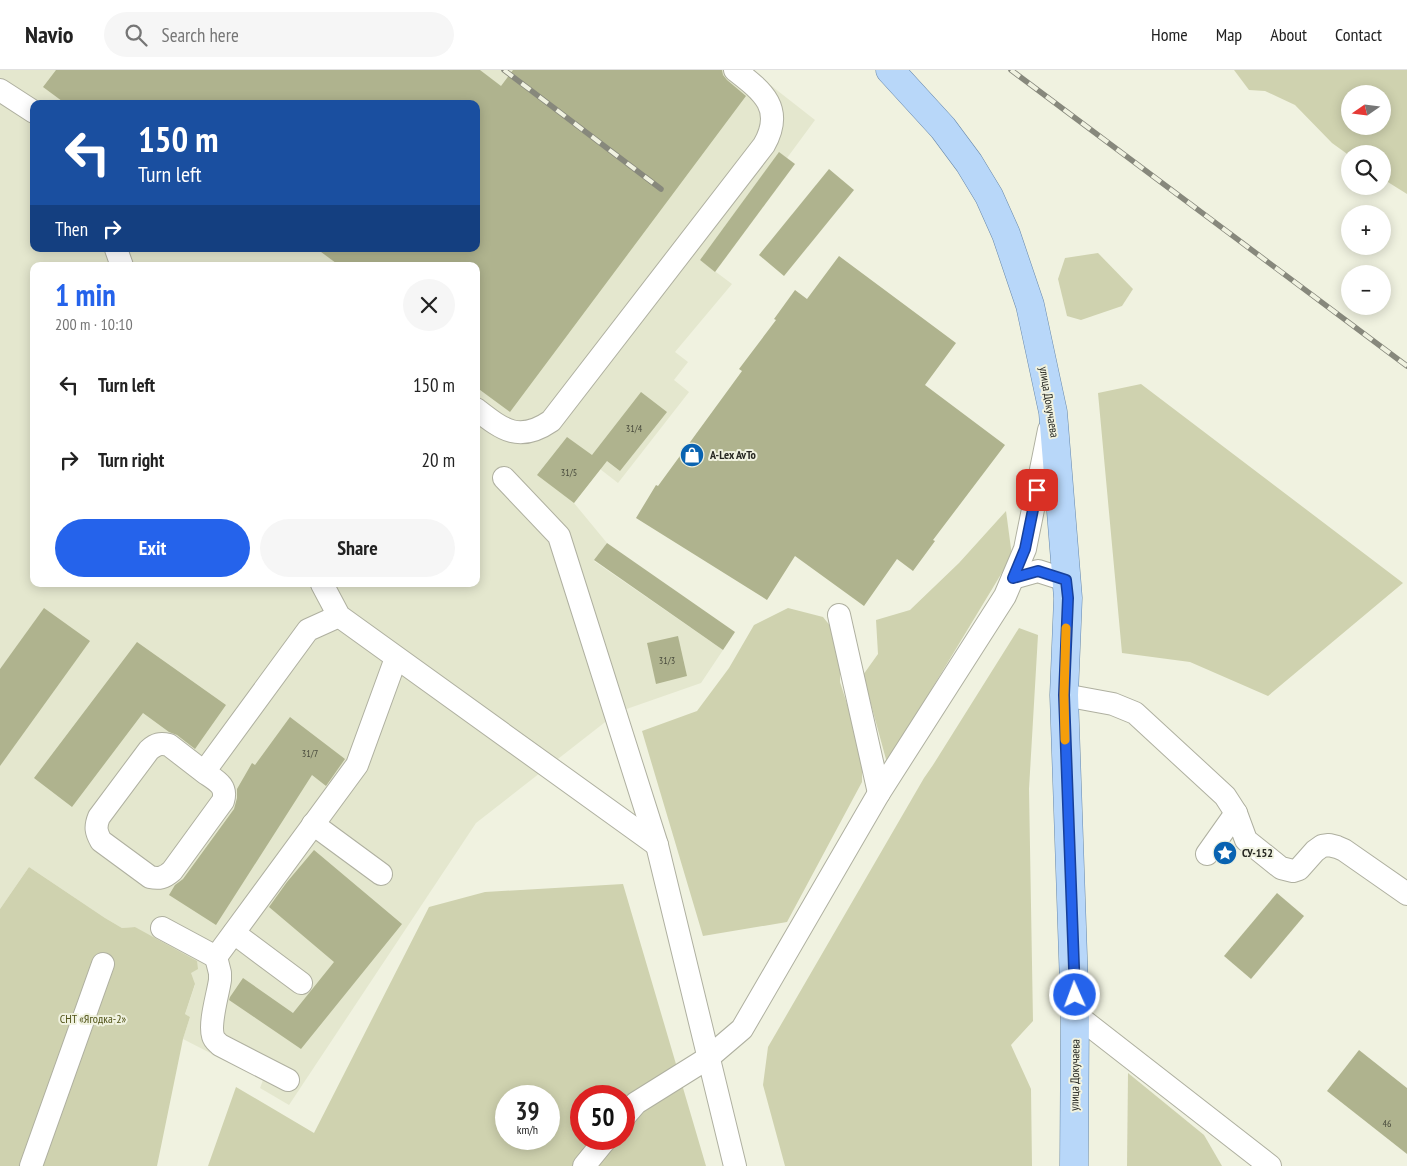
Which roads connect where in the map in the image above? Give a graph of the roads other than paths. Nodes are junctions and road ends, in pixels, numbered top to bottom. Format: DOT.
graph roads {
  1 [pos="735,70"];
  2 [pos="890,70"];
  3 [pos="0,90"];
  4 [pos="30,109"];
  5 [pos="480,412"];
  6 [pos="1053,412"];
  7 [pos="504,478"];
  8 [pos="1013,578"];
  9 [pos="1066,580"];
  10 [pos="324,587"];
  11 [pos="839,615"];
  12 [pos="339,616"];
  13 [pos="396,658"];
  14 [pos="1064,695"];
  15 [pos="204,772"];
  16 [pos="879,793"];
  17 [pos="1236,813"];
  18 [pos="314,824"];
  19 [pos="656,845"];
  20 [pos="1207,854"];
  21 [pos="381,874"];
  22 [pos="1407,894"];
  23 [pos="162,928"];
  24 [pos="234,933"];
  25 [pos="216,957"];
  26 [pos="103,964"];
  27 [pos="301,983"];
  28 [pos="1075,1014"];
  29 [pos="708,1058"];
  30 [pos="288,1080"];
  31 [pos="635,1104"];
  32 [pos="597,1150"];
  33 [pos="31,1166"];
  34 [pos="584,1166"];
  35 [pos="735,1166"];
  36 [pos="1074,1166"];
  37 [pos="1270,1166"];
  1 -- 5 [label="street"];
  2 -- 6 [label="main road, улица Докучаева"];
  3 -- 4 [label="street"];
  6 -- 8 [label="street"];
  6 -- 9 [label="main road, улица Докучаева"];
  7 -- 19 [label="street"];
  8 -- 9 [label="street"];
  8 -- 16 [label="street"];
  9 -- 14 [label="main road, улица Докучаева"];
  10 -- 12 [label="street"];
  11 -- 16 [label="street"];
  12 -- 13 [label="street"];
  12 -- 15 [label="street"];
  13 -- 18 [label="street"];
  13 -- 19 [label="street"];
  14 -- 17 [label="street"];
  14 -- 28 [label="main road, улица Докучаева"];
  15 -- 15 [label="street"];
  16 -- 29 [label="street"];
  17 -- 20 [label="street"];
  17 -- 22 [label="street"];
  18 -- 21 [label="street"];
  18 -- 24 [label="street"];
  19 -- 29 [label="street"];
  23 -- 25 [label="street"];
  24 -- 25 [label="street"];
  24 -- 27 [label="street"];
  25 -- 30 [label="street"];
  26 -- 33 [label="street"];
  28 -- 36 [label="main road, улица Докучаева"];
  28 -- 37 [label="street"];
  29 -- 31 [label="street"];
  29 -- 35 [label="street"];
  32 -- 34 [label="street"];
}
